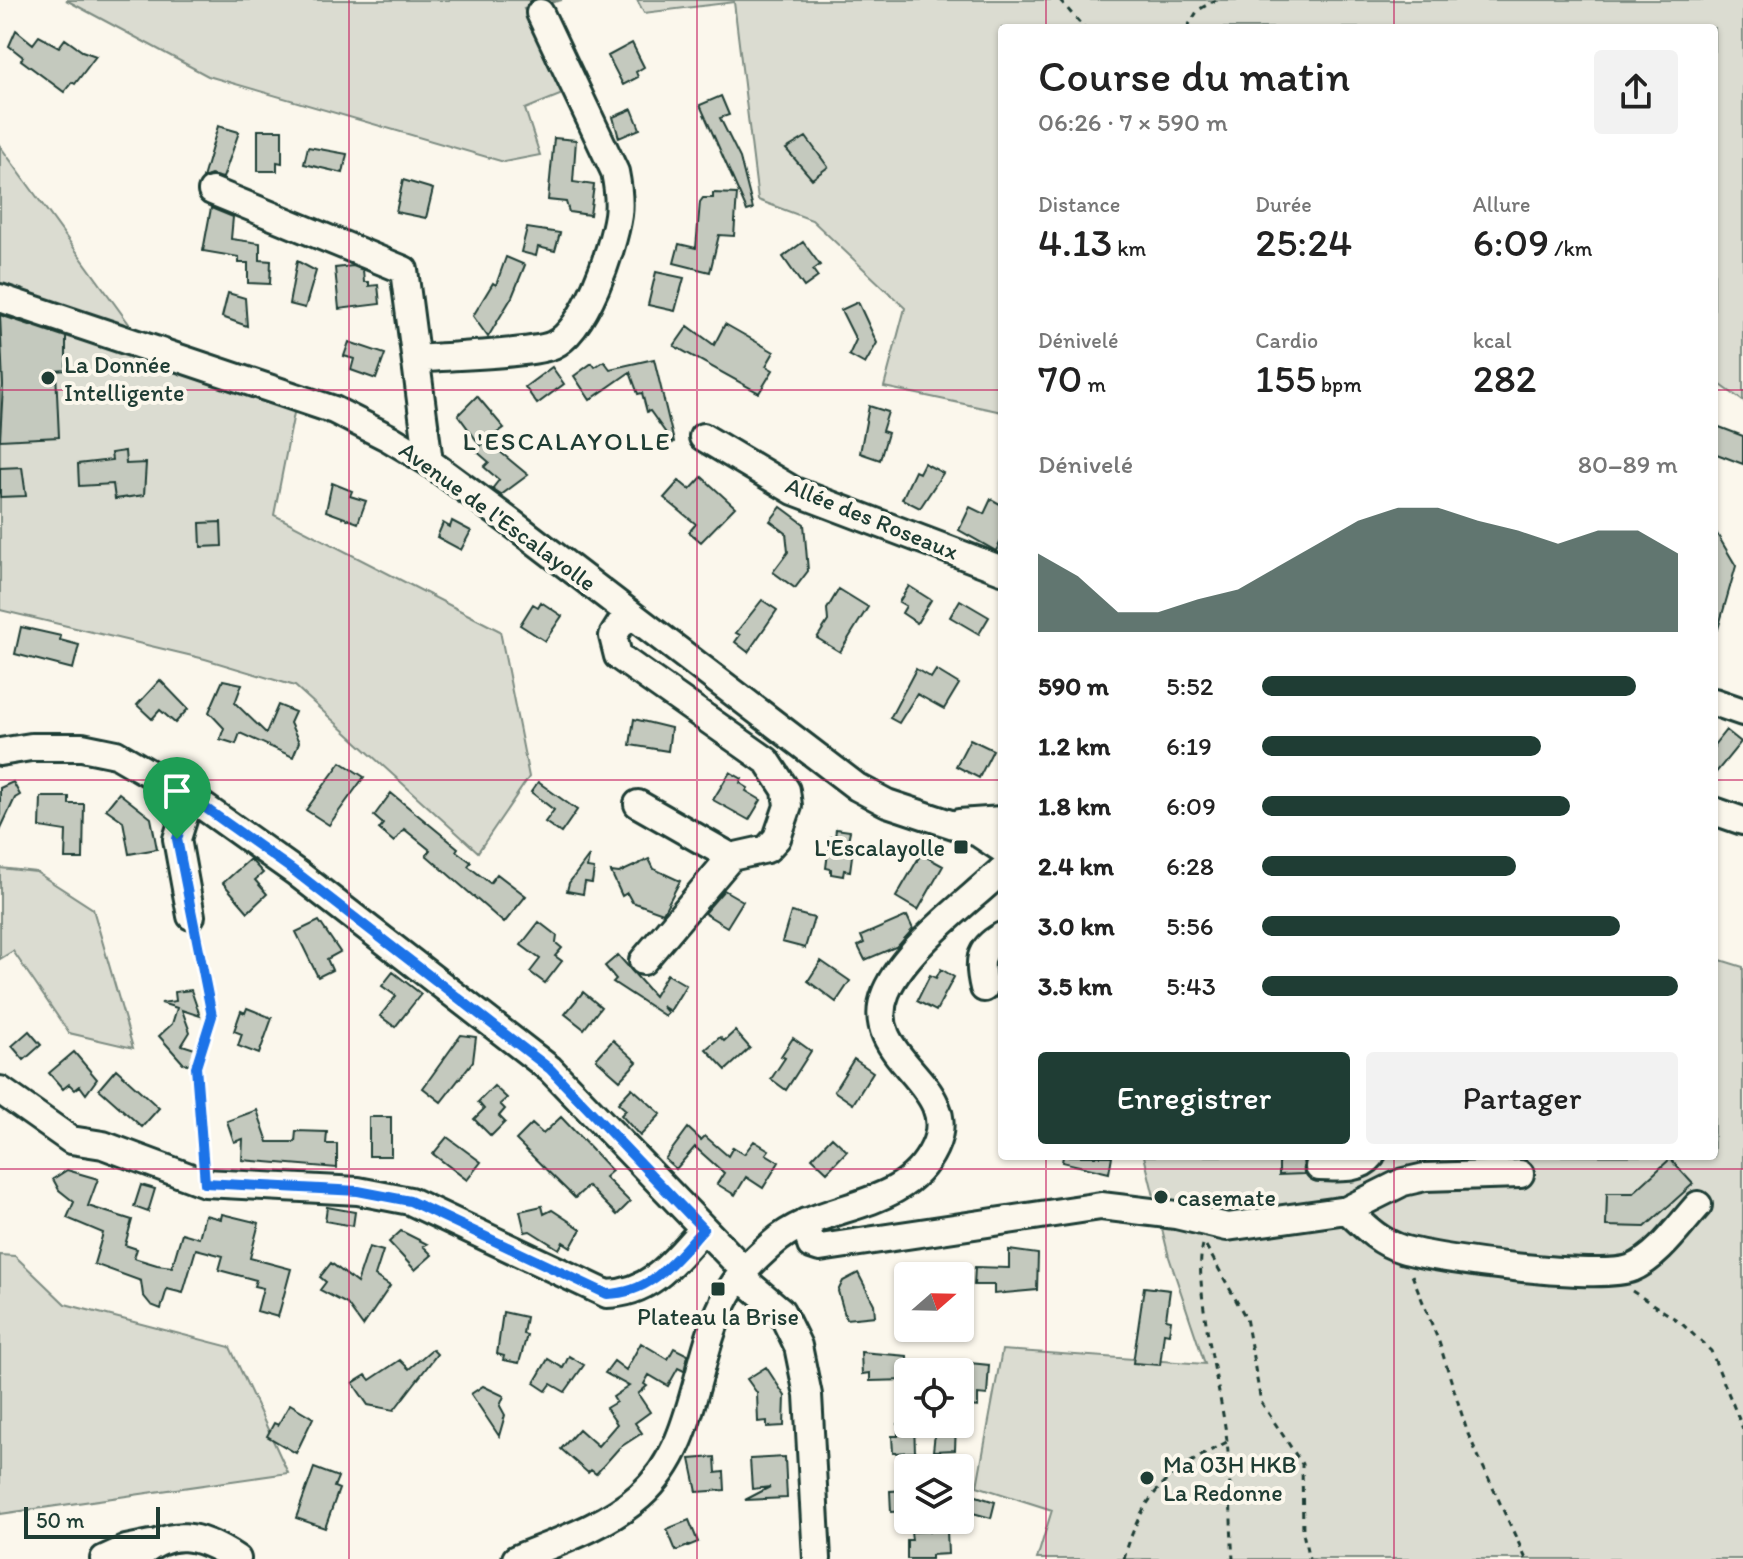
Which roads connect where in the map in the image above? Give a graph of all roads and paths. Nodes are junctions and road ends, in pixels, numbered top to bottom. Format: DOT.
graph roads {
  1 [pos="1060,0"];
  2 [pos="1216,0"];
  3 [pos="540,13"];
  4 [pos="1081,24"];
  5 [pos="1189,24"];
  6 [pos="212,191"];
  7 [pos="0,298"];
  8 [pos="417,359"];
  9 [pos="703,437"];
  10 [pos="429,462"];
  11 [pos="998,568"];
  12 [pos="628,612"];
  13 [pos="1718,703"];
  14 [pos="1743,712"];
  15 [pos="0,752"];
  16 [pos="190,797"];
  17 [pos="638,804"];
  18 [pos="1718,812"];
  19 [pos="998,820"];
  20 [pos="1743,821"];
  21 [pos="947,824"];
  22 [pos="998,846"];
  23 [pos="731,857"];
  24 [pos="998,874"];
  25 [pos="191,916"];
  26 [pos="998,938"];
  27 [pos="643,961"];
  28 [pos="984,988"];
  29 [pos="0,1090"];
  30 [pos="1368,1160"];
  31 [pos="1319,1167"];
  32 [pos="1520,1174"];
  33 [pos="205,1183"];
  34 [pos="1698,1205"];
  35 [pos="1347,1210"];
  36 [pos="806,1222"];
  37 [pos="703,1229"];
  38 [pos="1402,1249"];
  39 [pos="742,1272"];
  40 [pos="1606,1273"];
  41 [pos="1743,1429"];
  42 [pos="1227,1442"];
  43 [pos="143,1551"];
  44 [pos="104,1559"];
  45 [pos="237,1559"];
  46 [pos="516,1559"];
  47 [pos="817,1559"];
  48 [pos="1124,1559"];
  49 [pos="1233,1559"];
  50 [pos="1309,1559"];
  51 [pos="1526,1559"];
  1 -- 4 [label="path"];
  2 -- 5 [label="path"];
  3 -- 8 [label="street"];
  6 -- 8 [label="street"];
  7 -- 10 [label="street, Avenue de l'Escalayolle"];
  8 -- 10 [label="street"];
  9 -- 11 [label="street, Allée des Roseaux"];
  10 -- 12 [label="street, Avenue de l'Escalayolle"];
  12 -- 21 [label="street, Avenue de l'Escalayolle"];
  12 -- 23 [label="street"];
  13 -- 14 [label="street"];
  15 -- 16 [label="street"];
  16 -- 25 [label="street"];
  16 -- 37 [label="street"];
  17 -- 23 [label="street"];
  18 -- 20 [label="street"];
  19 -- 21 [label="street, Avenue de l'Escalayolle"];
  21 -- 22 [label="street, Avenue de l'Escalayolle"];
  23 -- 27 [label="street"];
  24 -- 36 [label="street"];
  25 -- 33 [label="path"];
  26 -- 28 [label="street"];
  29 -- 33 [label="street"];
  30 -- 31 [label="street"];
  32 -- 35 [label="street"];
  33 -- 37 [label="street"];
  34 -- 40 [label="street"];
  35 -- 36 [label="street"];
  35 -- 38 [label="street"];
  36 -- 39 [label="street"];
  37 -- 39 [label="street"];
  38 -- 40 [label="street"];
  38 -- 51 [label="path"];
  39 -- 46 [label="street"];
  39 -- 47 [label="street"];
  40 -- 41 [label="path"];
  42 -- 48 [label="path"];
  42 -- 49 [label="path"];
  42 -- 50 [label="path"];
  43 -- 44 [label="street"];
  43 -- 45 [label="street"];
}
